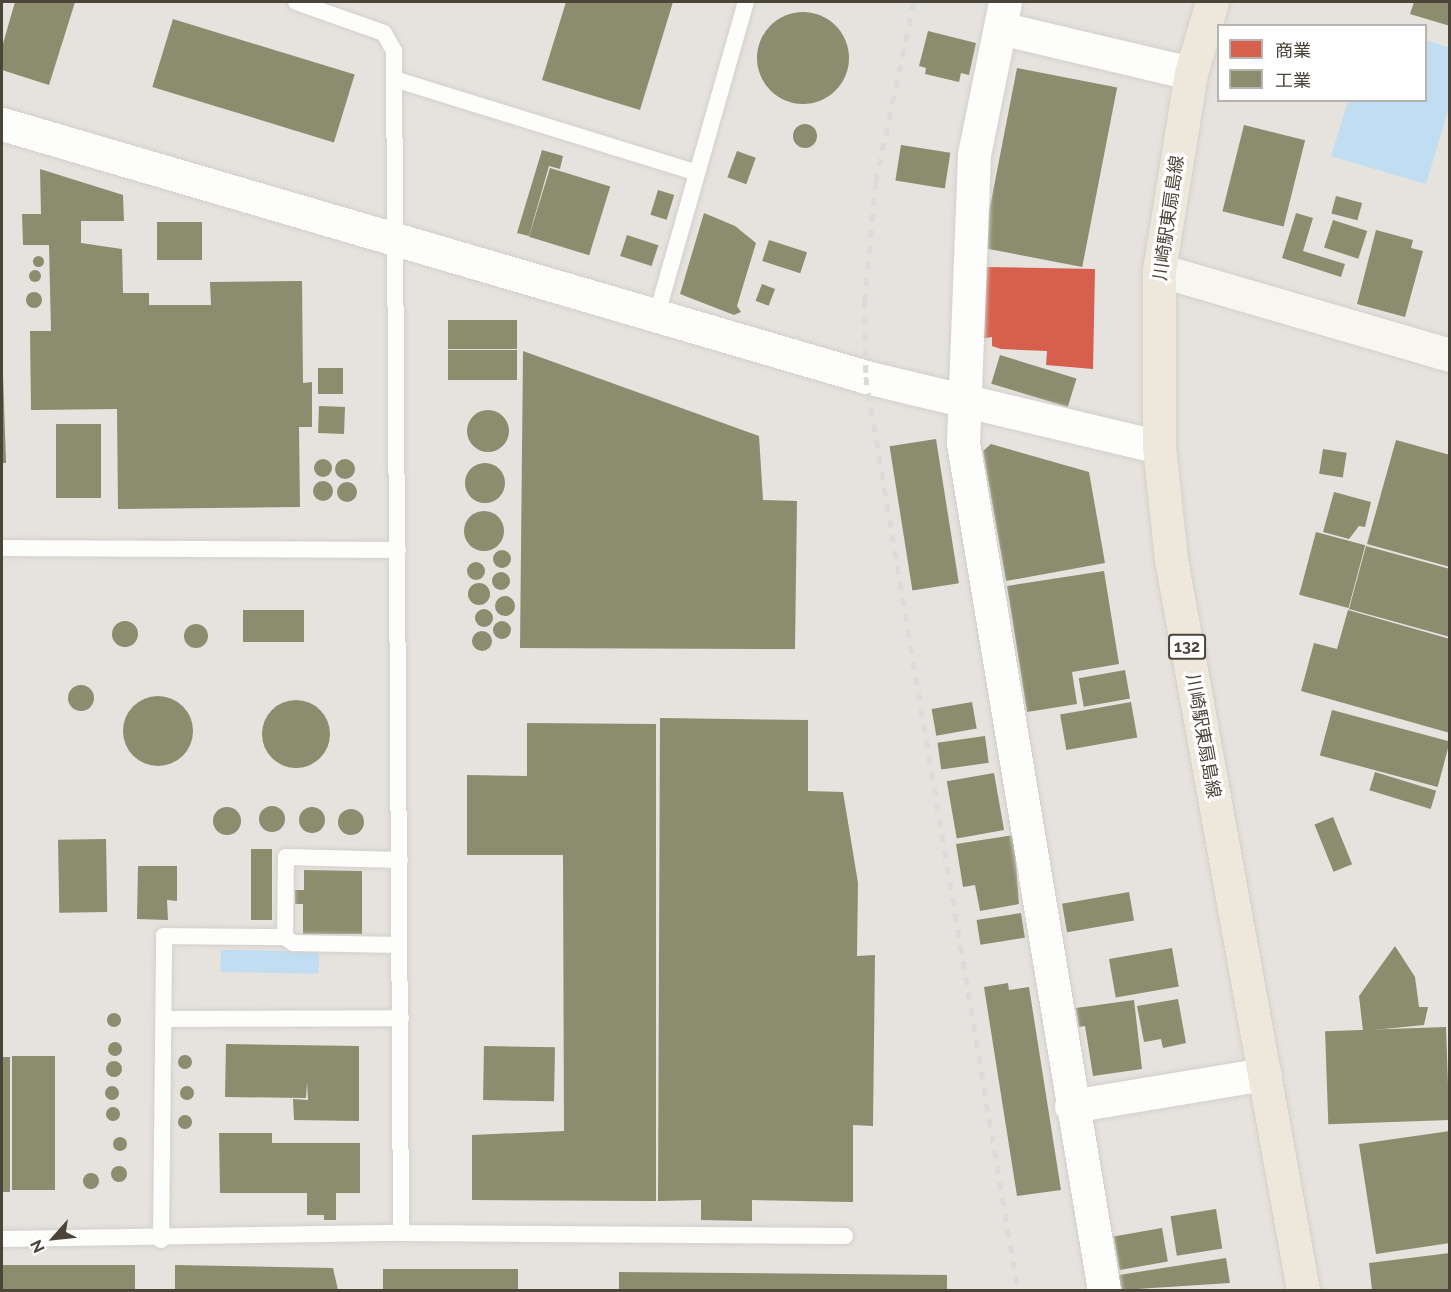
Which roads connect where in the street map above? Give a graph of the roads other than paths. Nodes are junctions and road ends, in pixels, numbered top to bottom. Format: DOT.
graph roads {
  1 [pos="296,2"];
  2 [pos="746,2"];
  3 [pos="1212,2"];
  4 [pos="1003,15"];
  5 [pos="1191,73"];
  6 [pos="394,79"];
  7 [pos="2,124"];
  8 [pos="697,173"];
  9 [pos="397,241"];
  10 [pos="1159,270"];
  11 [pos="657,314"];
  12 [pos="1449,355"];
  13 [pos="967,404"];
  14 [pos="1159,447"];
  15 [pos="2,548"];
  16 [pos="398,550"];
  17 [pos="400,860"];
  18 [pos="285,937"];
  19 [pos="399,945"];
  20 [pos="401,1018"];
  21 [pos="164,1019"];
  22 [pos="1264,1074"];
  23 [pos="1071,1106"];
  24 [pos="401,1233"];
  25 [pos="845,1236"];
  26 [pos="2,1239"];
  27 [pos="161,1240"];
  28 [pos="1104,1290"];
  29 [pos="1303,1290"];
  1 -- 6 [label="lane"];
  2 -- 8 [label="lane"];
  3 -- 5 [label="highway, 川崎駅東扇島線 / 132"];
  4 -- 5 [label="street"];
  4 -- 13 [label="street"];
  5 -- 10 [label="highway, 川崎駅東扇島線 / 132"];
  6 -- 8 [label="lane"];
  6 -- 9 [label="lane"];
  7 -- 9 [label="street"];
  8 -- 11 [label="lane"];
  9 -- 11 [label="street"];
  9 -- 16 [label="lane"];
  10 -- 12 [label="street"];
  10 -- 14 [label="highway, 川崎駅東扇島線 / 132"];
  11 -- 13 [label="street"];
  13 -- 14 [label="street"];
  13 -- 23 [label="street"];
  14 -- 22 [label="highway, 川崎駅東扇島線 / 132"];
  15 -- 16 [label="lane"];
  16 -- 17 [label="lane"];
  17 -- 18 [label="lane"];
  17 -- 19 [label="lane"];
  18 -- 19 [label="lane"];
  18 -- 21 [label="lane"];
  19 -- 20 [label="lane"];
  20 -- 21 [label="lane"];
  20 -- 24 [label="lane"];
  21 -- 27 [label="lane"];
  22 -- 23 [label="street"];
  22 -- 29 [label="highway, 川崎駅東扇島線 / 132"];
  23 -- 28 [label="street"];
  24 -- 25 [label="lane"];
  24 -- 27 [label="lane"];
  26 -- 27 [label="lane"];
}
